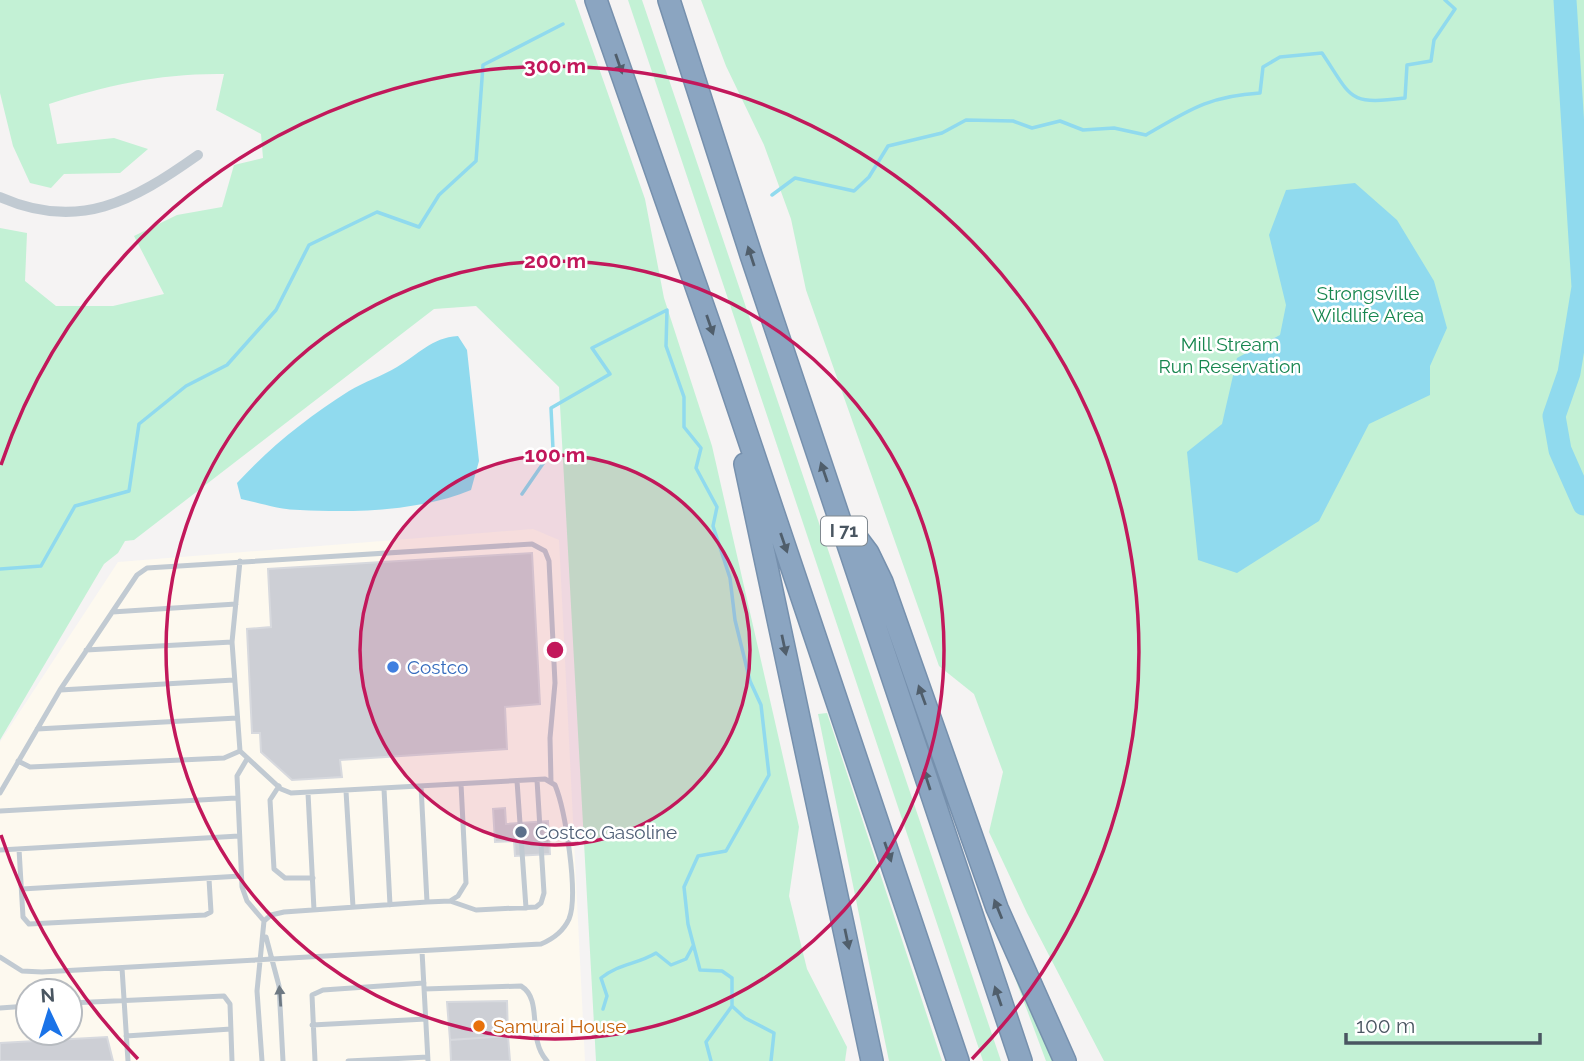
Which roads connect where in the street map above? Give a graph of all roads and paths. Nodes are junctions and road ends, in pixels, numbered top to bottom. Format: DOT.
graph roads {
  1 [pos="596,0"];
  2 [pos="669,0"];
  3 [pos="198,155"];
  4 [pos="0,197"];
  5 [pos="723,363"];
  6 [pos="836,508"];
  7 [pos="240,561"];
  8 [pos="236,604"];
  9 [pos="112,612"];
  10 [pos="232,642"];
  11 [pos="86,650"];
  12 [pos="234,680"];
  13 [pos="60,690"];
  14 [pos="237,718"];
  15 [pos="37,729"];
  16 [pos="240,751"];
  17 [pos="247,759"];
  18 [pos="18,761"];
  19 [pos="537,780"];
  20 [pos="517,781"];
  21 [pos="551,782"];
  22 [pos="461,784"];
  23 [pos="279,786"];
  24 [pos="421,786"];
  25 [pos="383,789"];
  26 [pos="346,791"];
  27 [pos="0,793"];
  28 [pos="308,793"];
  29 [pos="236,798"];
  30 [pos="0,811"];
  31 [pos="239,836"];
  32 [pos="19,849"];
  33 [pos="0,850"];
  34 [pos="241,876"];
  35 [pos="313,877"];
  36 [pos="209,878"];
  37 [pos="22,889"];
  38 [pos="450,901"];
  39 [pos="427,902"];
  40 [pos="390,905"];
  41 [pos="353,907"];
  42 [pos="526,908"];
  43 [pos="314,910"];
  44 [pos="264,921"];
  45 [pos="265,932"];
  46 [pos="422,951"];
  47 [pos="0,957"];
  48 [pos="272,959"];
  49 [pos="261,960"];
  50 [pos="122,968"];
  51 [pos="424,986"];
  52 [pos="124,999"];
  53 [pos="84,1002"];
  54 [pos="426,1019"];
  55 [pos="312,1026"];
  56 [pos="231,1030"];
  57 [pos="126,1036"];
  58 [pos="428,1059"];
  59 [pos="128,1061"];
  60 [pos="232,1061"];
  61 [pos="262,1061"];
  62 [pos="284,1061"];
  63 [pos="314,1061"];
  64 [pos="348,1061"];
  65 [pos="547,1061"];
  66 [pos="872,1061"];
  67 [pos="958,1061"];
  68 [pos="1021,1061"];
  69 [pos="1065,1061"];
  1 -- 5 [label="highway, one-way"];
  6 -- 2 [label="highway, I 71, one-way"];
  3 -- 4 [label="street"];
  5 -- 66 [label="highway, one-way"];
  5 -- 67 [label="highway, one-way"];
  68 -- 6 [label="highway, I 71, one-way"];
  69 -- 6 [label="highway, one-way"];
  7 -- 8 [label="lane"];
  7 -- 9 [label="lane"];
  7 -- 21 [label="lane"];
  8 -- 9 [label="lane"];
  8 -- 10 [label="lane"];
  9 -- 11 [label="lane"];
  10 -- 11 [label="lane"];
  10 -- 12 [label="lane"];
  11 -- 13 [label="lane"];
  12 -- 13 [label="lane"];
  12 -- 14 [label="lane"];
  13 -- 15 [label="lane"];
  14 -- 15 [label="lane"];
  14 -- 16 [label="lane"];
  15 -- 18 [label="lane"];
  16 -- 17 [label="lane"];
  16 -- 18 [label="lane"];
  17 -- 23 [label="lane"];
  17 -- 29 [label="lane"];
  18 -- 27 [label="lane"];
  19 -- 20 [label="lane"];
  19 -- 21 [label="lane"];
  19 -- 42 [label="lane"];
  20 -- 22 [label="lane"];
  20 -- 42 [label="lane"];
  21 -- 46 [label="lane"];
  22 -- 24 [label="lane"];
  22 -- 38 [label="lane"];
  23 -- 28 [label="lane"];
  23 -- 35 [label="lane"];
  24 -- 25 [label="lane"];
  24 -- 39 [label="lane"];
  25 -- 26 [label="lane"];
  25 -- 40 [label="lane"];
  26 -- 28 [label="lane"];
  26 -- 41 [label="lane"];
  28 -- 35 [label="lane"];
  29 -- 30 [label="lane"];
  29 -- 31 [label="lane"];
  31 -- 32 [label="lane"];
  31 -- 34 [label="lane"];
  32 -- 33 [label="lane"];
  32 -- 37 [label="lane"];
  34 -- 36 [label="lane"];
  34 -- 44 [label="lane"];
  35 -- 43 [label="lane"];
  36 -- 37 [label="lane"];
  36 -- 37 [label="lane"];
  38 -- 39 [label="lane"];
  38 -- 42 [label="lane"];
  39 -- 40 [label="lane"];
  40 -- 41 [label="lane"];
  41 -- 43 [label="lane"];
  43 -- 44 [label="lane"];
  44 -- 45 [label="lane"];
  45 -- 48 [label="lane"];
  45 -- 49 [label="lane"];
  46 -- 48 [label="lane"];
  46 -- 51 [label="lane"];
  47 -- 50 [label="lane"];
  48 -- 49 [label="lane"];
  62 -- 48 [label="lane, one-way"];
  49 -- 50 [label="lane"];
  49 -- 61 [label="lane"];
  50 -- 52 [label="lane"];
  51 -- 54 [label="lane"];
  51 -- 55 [label="lane"];
  51 -- 65 [label="lane"];
  52 -- 53 [label="lane"];
  52 -- 56 [label="lane"];
  52 -- 57 [label="lane"];
  54 -- 55 [label="lane"];
  54 -- 58 [label="lane"];
  55 -- 63 [label="lane"];
  56 -- 57 [label="lane"];
  56 -- 60 [label="lane"];
  57 -- 59 [label="lane"];
  58 -- 64 [label="lane"];
}
